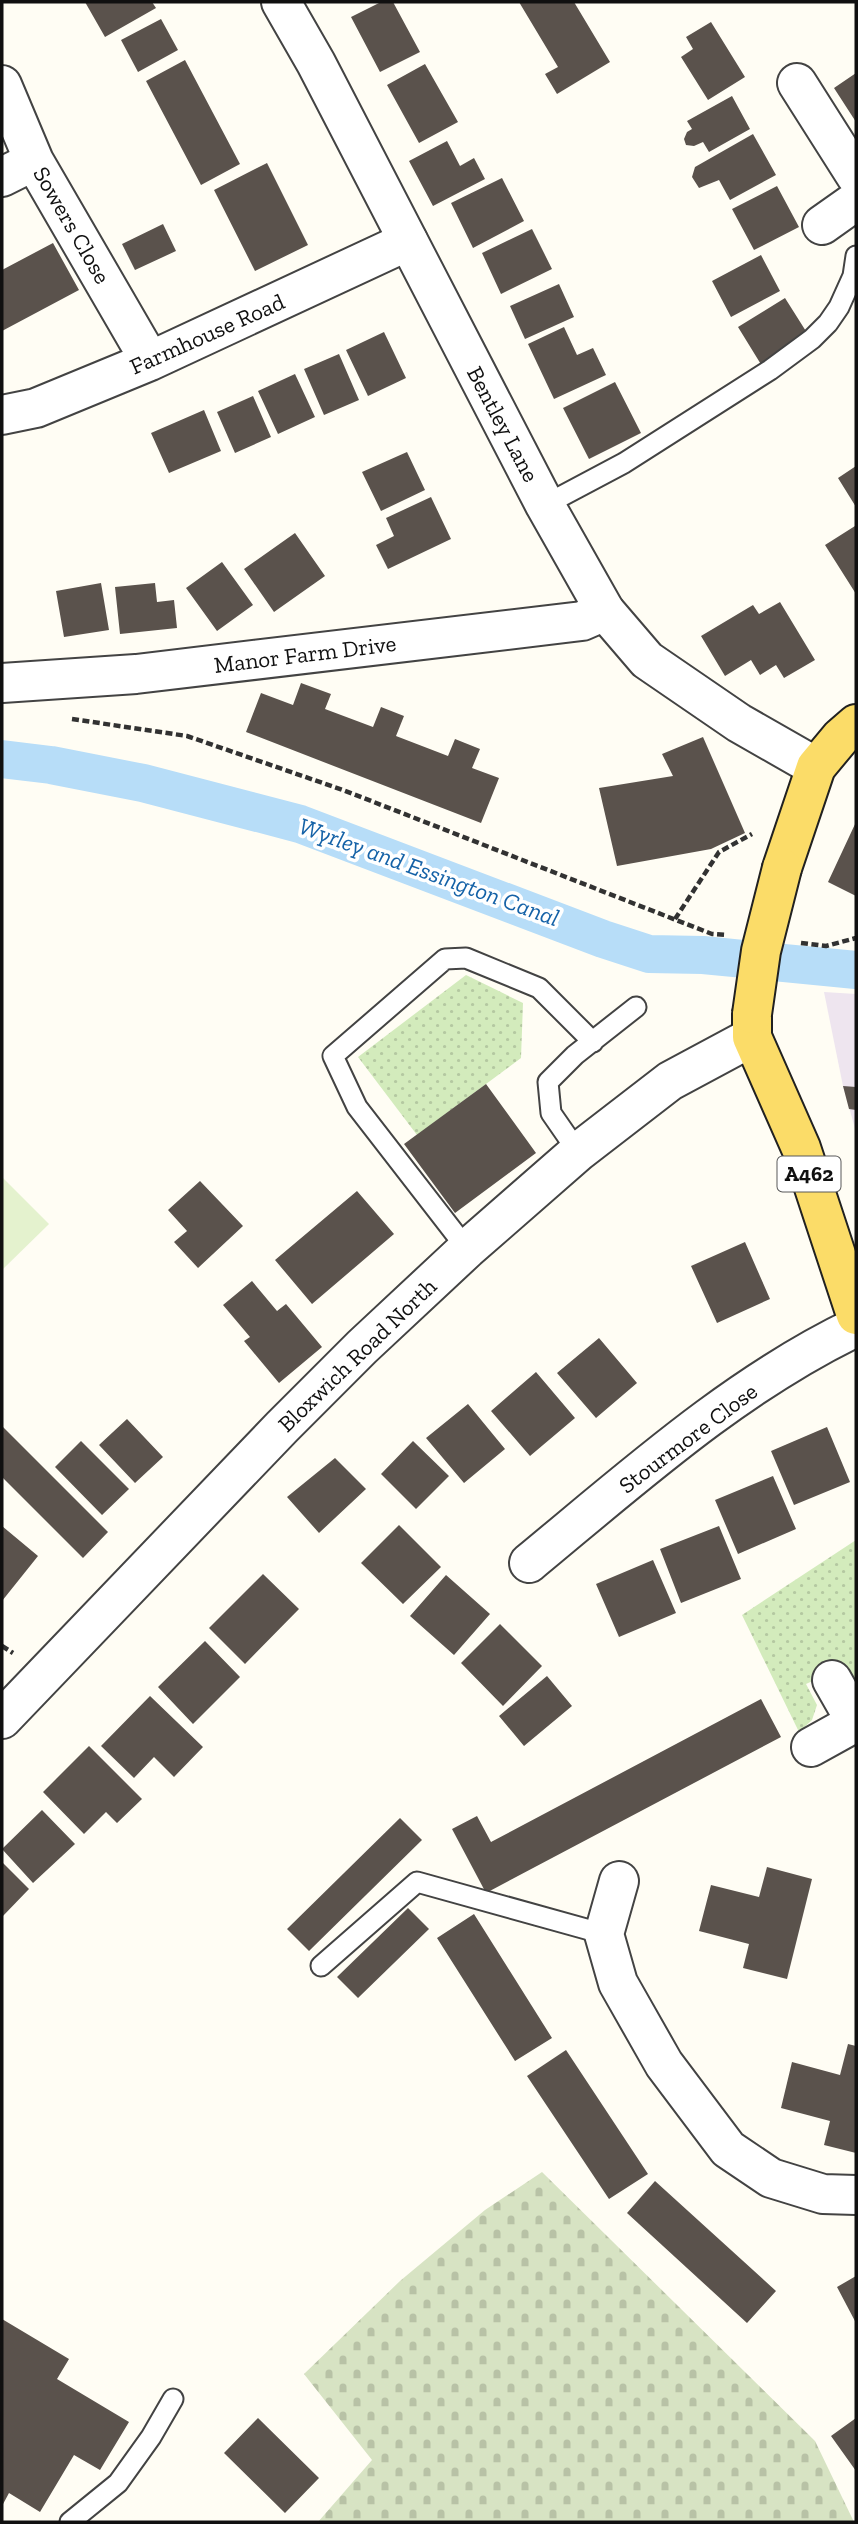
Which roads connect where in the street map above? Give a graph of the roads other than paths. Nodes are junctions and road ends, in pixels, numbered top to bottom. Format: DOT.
graph roads {
  1 [pos="281,2"];
  2 [pos="797,83"];
  3 [pos="2,85"];
  4 [pos="18,169"];
  5 [pos="856,176"];
  6 [pos="856,201"];
  7 [pos="822,225"];
  8 [pos="408,242"];
  9 [pos="856,256"];
  10 [pos="150,361"];
  11 [pos="2,415"];
  12 [pos="545,505"];
  13 [pos="605,611"];
  14 [pos="2,683"];
  15 [pos="856,724"];
  16 [pos="816,767"];
  17 [pos="636,1007"];
  18 [pos="752,1026"];
  19 [pos="593,1042"];
  20 [pos="578,1152"];
  21 [pos="467,1249"];
  22 [pos="856,1315"];
  23 [pos="856,1327"];
  24 [pos="529,1563"];
  25 [pos="832,1680"];
  26 [pos="2,1719"];
  27 [pos="856,1722"];
  28 [pos="811,1747"];
  29 [pos="619,1881"];
  30 [pos="604,1934"];
  31 [pos="321,1966"];
  32 [pos="856,2195"];
  33 [pos="173,2399"];
  34 [pos="71,2522"];
  1 -- 8 [label="street, Bentley Lane"];
  2 -- 5 [label="street"];
  3 -- 4 [label="street, Sowers Close"];
  4 -- 10 [label="street, Sowers Close"];
  6 -- 7 [label="street"];
  8 -- 10 [label="street, Farmhouse Road"];
  8 -- 12 [label="street, Bentley Lane"];
  9 -- 12 [label="lane"];
  10 -- 11 [label="street, Farmhouse Road"];
  12 -- 13 [label="street, Bentley Lane"];
  13 -- 14 [label="street, Manor Farm Drive"];
  13 -- 16 [label="street, Bentley Lane"];
  15 -- 16 [label="main road"];
  16 -- 18 [label="main road, bridge"];
  17 -- 19 [label="lane"];
  18 -- 20 [label="street, Bloxwich Road North"];
  18 -- 22 [label="main road, A462"];
  19 -- 20 [label="lane"];
  19 -- 21 [label="lane"];
  20 -- 21 [label="street, Bloxwich Road North"];
  21 -- 26 [label="street, Bloxwich Road North"];
  23 -- 24 [label="street, Stourmore Close"];
  25 -- 27 [label="street"];
  27 -- 28 [label="street"];
  29 -- 30 [label="street"];
  30 -- 31 [label="lane"];
  30 -- 32 [label="street"];
  33 -- 34 [label="lane"];
}
